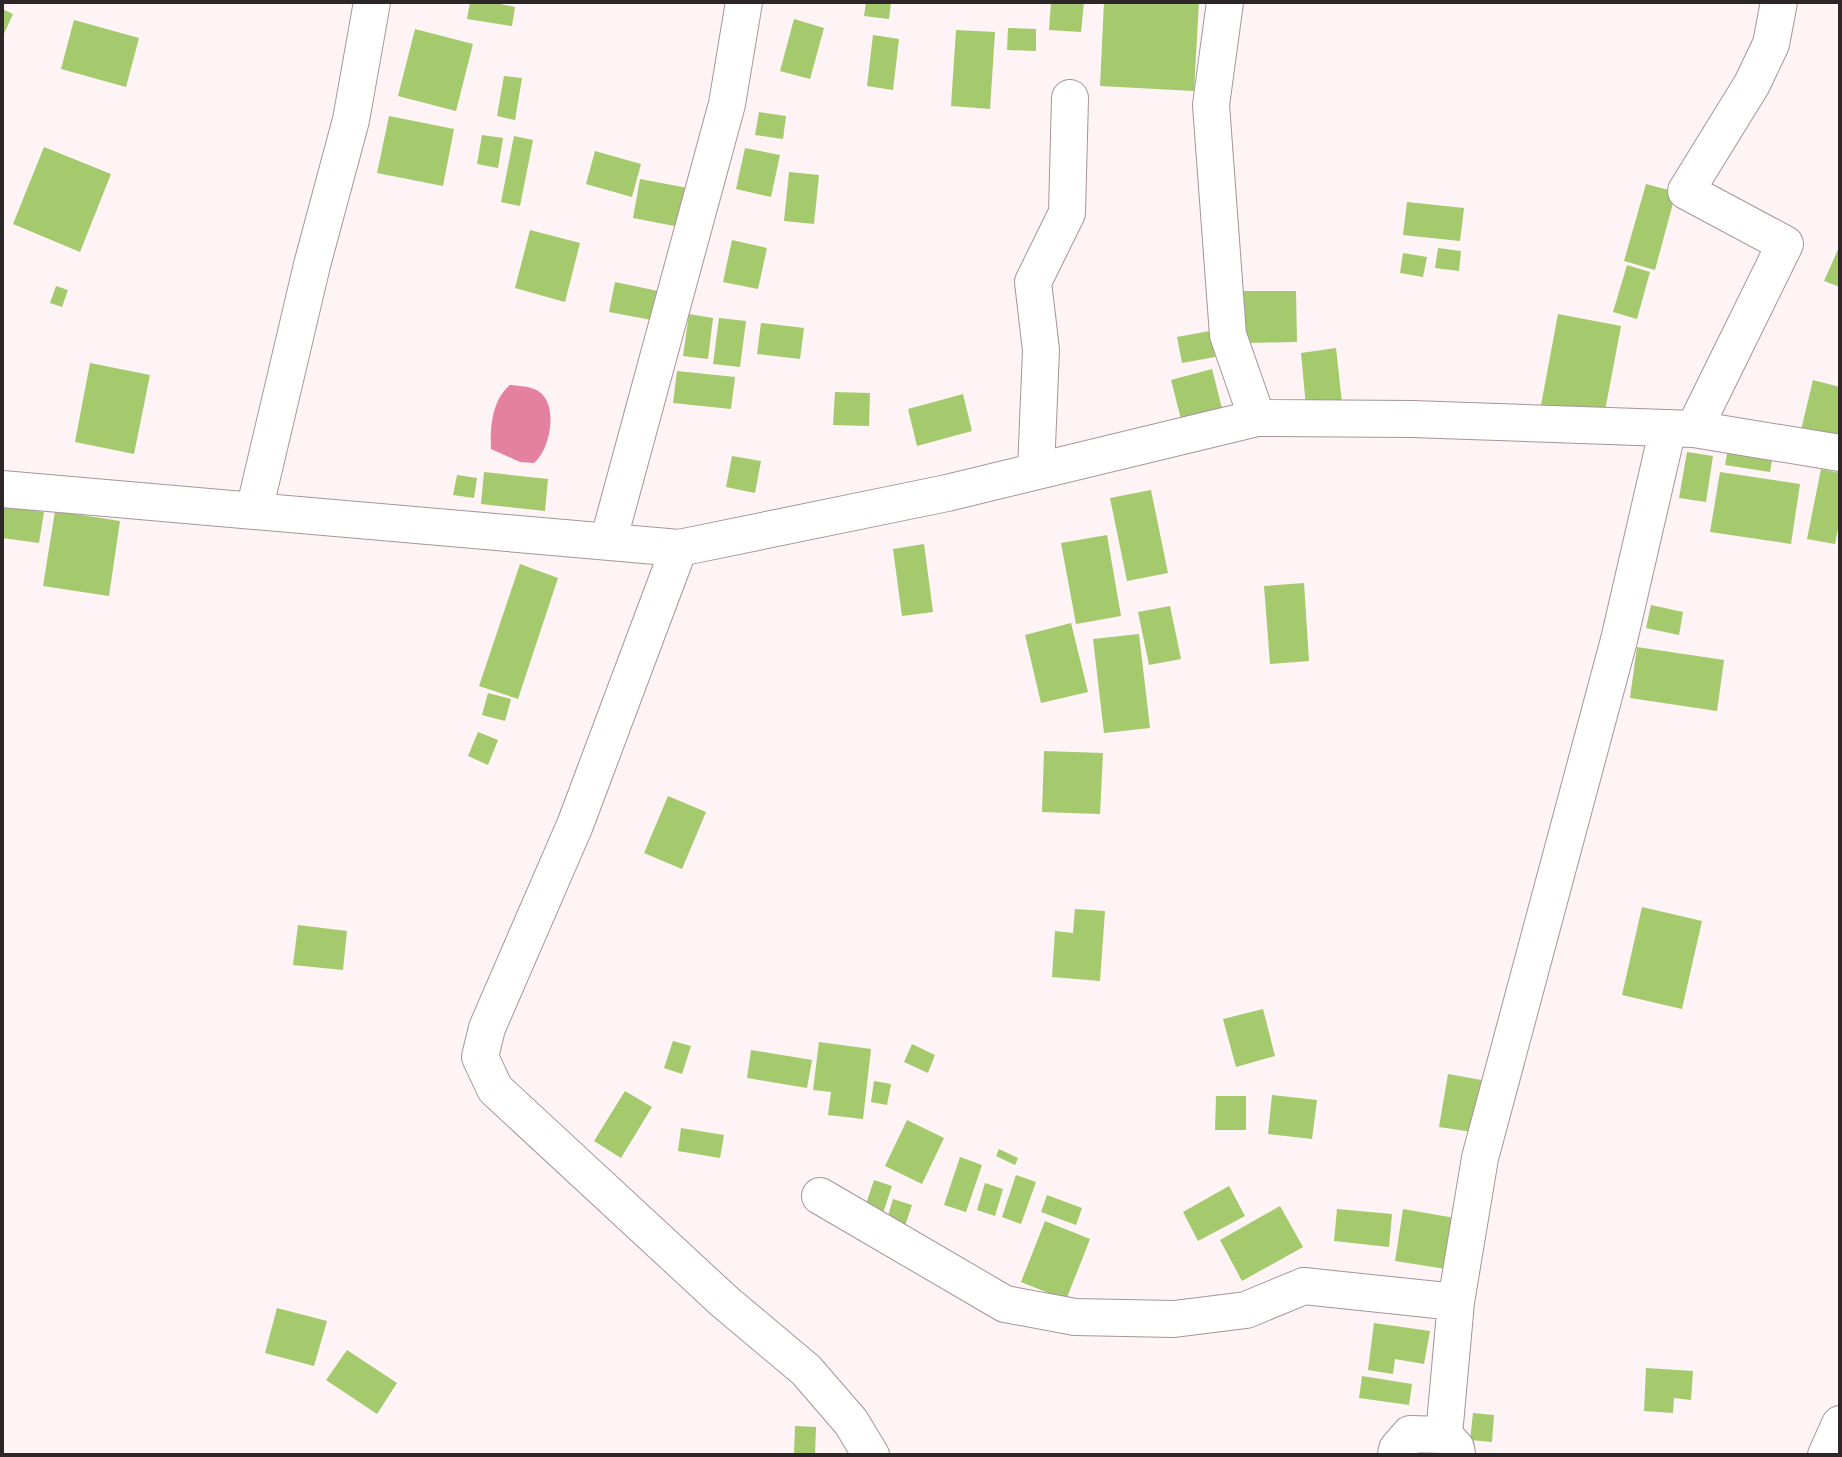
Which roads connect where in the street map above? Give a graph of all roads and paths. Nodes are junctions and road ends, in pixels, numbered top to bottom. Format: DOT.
graph roads {
  1 [pos="372,2"];
  2 [pos="744,2"];
  3 [pos="1225,2"];
  4 [pos="1779,2"];
  5 [pos="1070,98"];
  6 [pos="1257,418"];
  7 [pos="1681,428"];
  8 [pos="1840,453"];
  9 [pos="1036,470"];
  10 [pos="2,489"];
  11 [pos="254,511"];
  12 [pos="608,542"];
  13 [pos="679,548"];
  14 [pos="820,1196"];
  15 [pos="1456,1302"];
  16 [pos="1840,1424"];
  17 [pos="1450,1445"];
  18 [pos="871,1455"];
  19 [pos="1396,1455"];
  20 [pos="1826,1455"];
  1 -- 11 [label="street"];
  2 -- 12 [label="street"];
  3 -- 6 [label="street"];
  4 -- 7 [label="street"];
  5 -- 9 [label="street"];
  6 -- 7 [label="street"];
  6 -- 9 [label="street"];
  7 -- 8 [label="street"];
  7 -- 15 [label="street"];
  9 -- 13 [label="street"];
  10 -- 11 [label="street"];
  11 -- 12 [label="street"];
  12 -- 13 [label="street"];
  13 -- 18 [label="street"];
  14 -- 15 [label="street"];
  15 -- 17 [label="street"];
  16 -- 20 [label="street"];
  17 -- 19 [label="street"];
}
